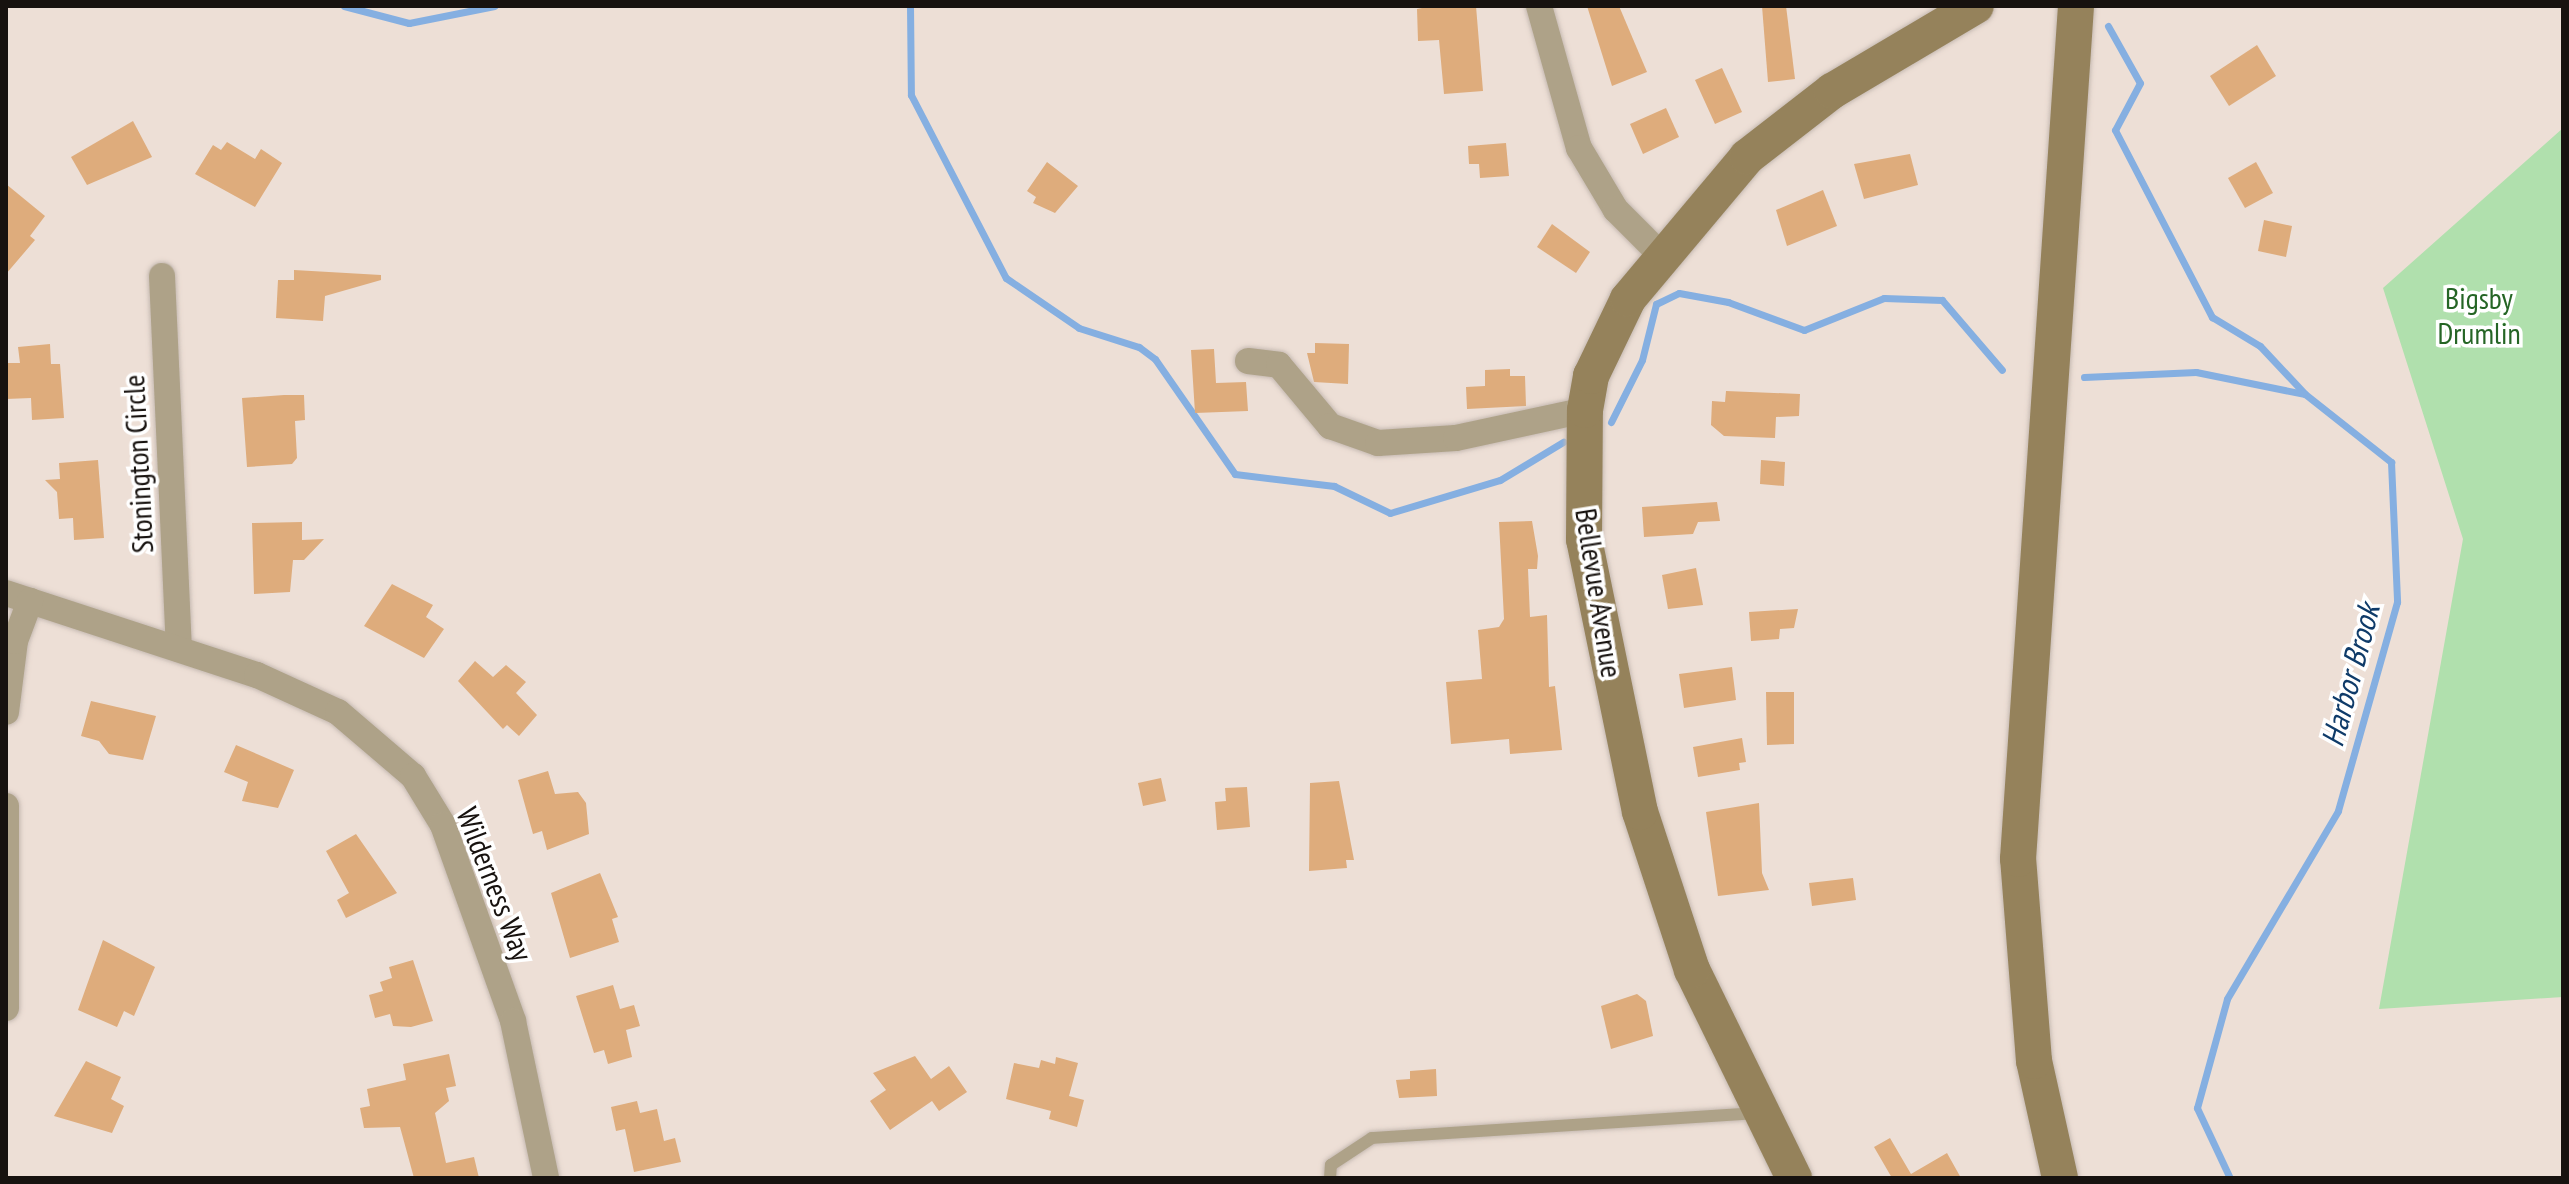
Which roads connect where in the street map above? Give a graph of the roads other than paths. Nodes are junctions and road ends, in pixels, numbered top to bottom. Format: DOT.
graph roads {
  1 [pos="1539,6"];
  2 [pos="1976,6"];
  3 [pos="2076,6"];
  4 [pos="1660,254"];
  5 [pos="162,276"];
  6 [pos="1248,361"];
  7 [pos="1585,410"];
  8 [pos="18,597"];
  9 [pos="179,649"];
  10 [pos="6,712"];
  11 [pos="6,806"];
  12 [pos="6,1008"];
  13 [pos="1759,1113"];
  14 [pos="546,1178"];
  15 [pos="1330,1178"];
  16 [pos="1794,1178"];
  17 [pos="2060,1178"];
  1 -- 4 [label="street"];
  2 -- 4 [label="street, Bellevue Avenue"];
  3 -- 17 [label="street"];
  4 -- 7 [label="street, Bellevue Avenue"];
  5 -- 9 [label="street, Stonington Circle"];
  6 -- 7 [label="street"];
  7 -- 13 [label="street, Bellevue Avenue"];
  8 -- 9 [label="street, Wilderness Way"];
  8 -- 10 [label="street"];
  9 -- 14 [label="street, Wilderness Way"];
  11 -- 12 [label="street"];
  13 -- 15 [label="lane"];
  13 -- 16 [label="street, Bellevue Avenue"];
}
